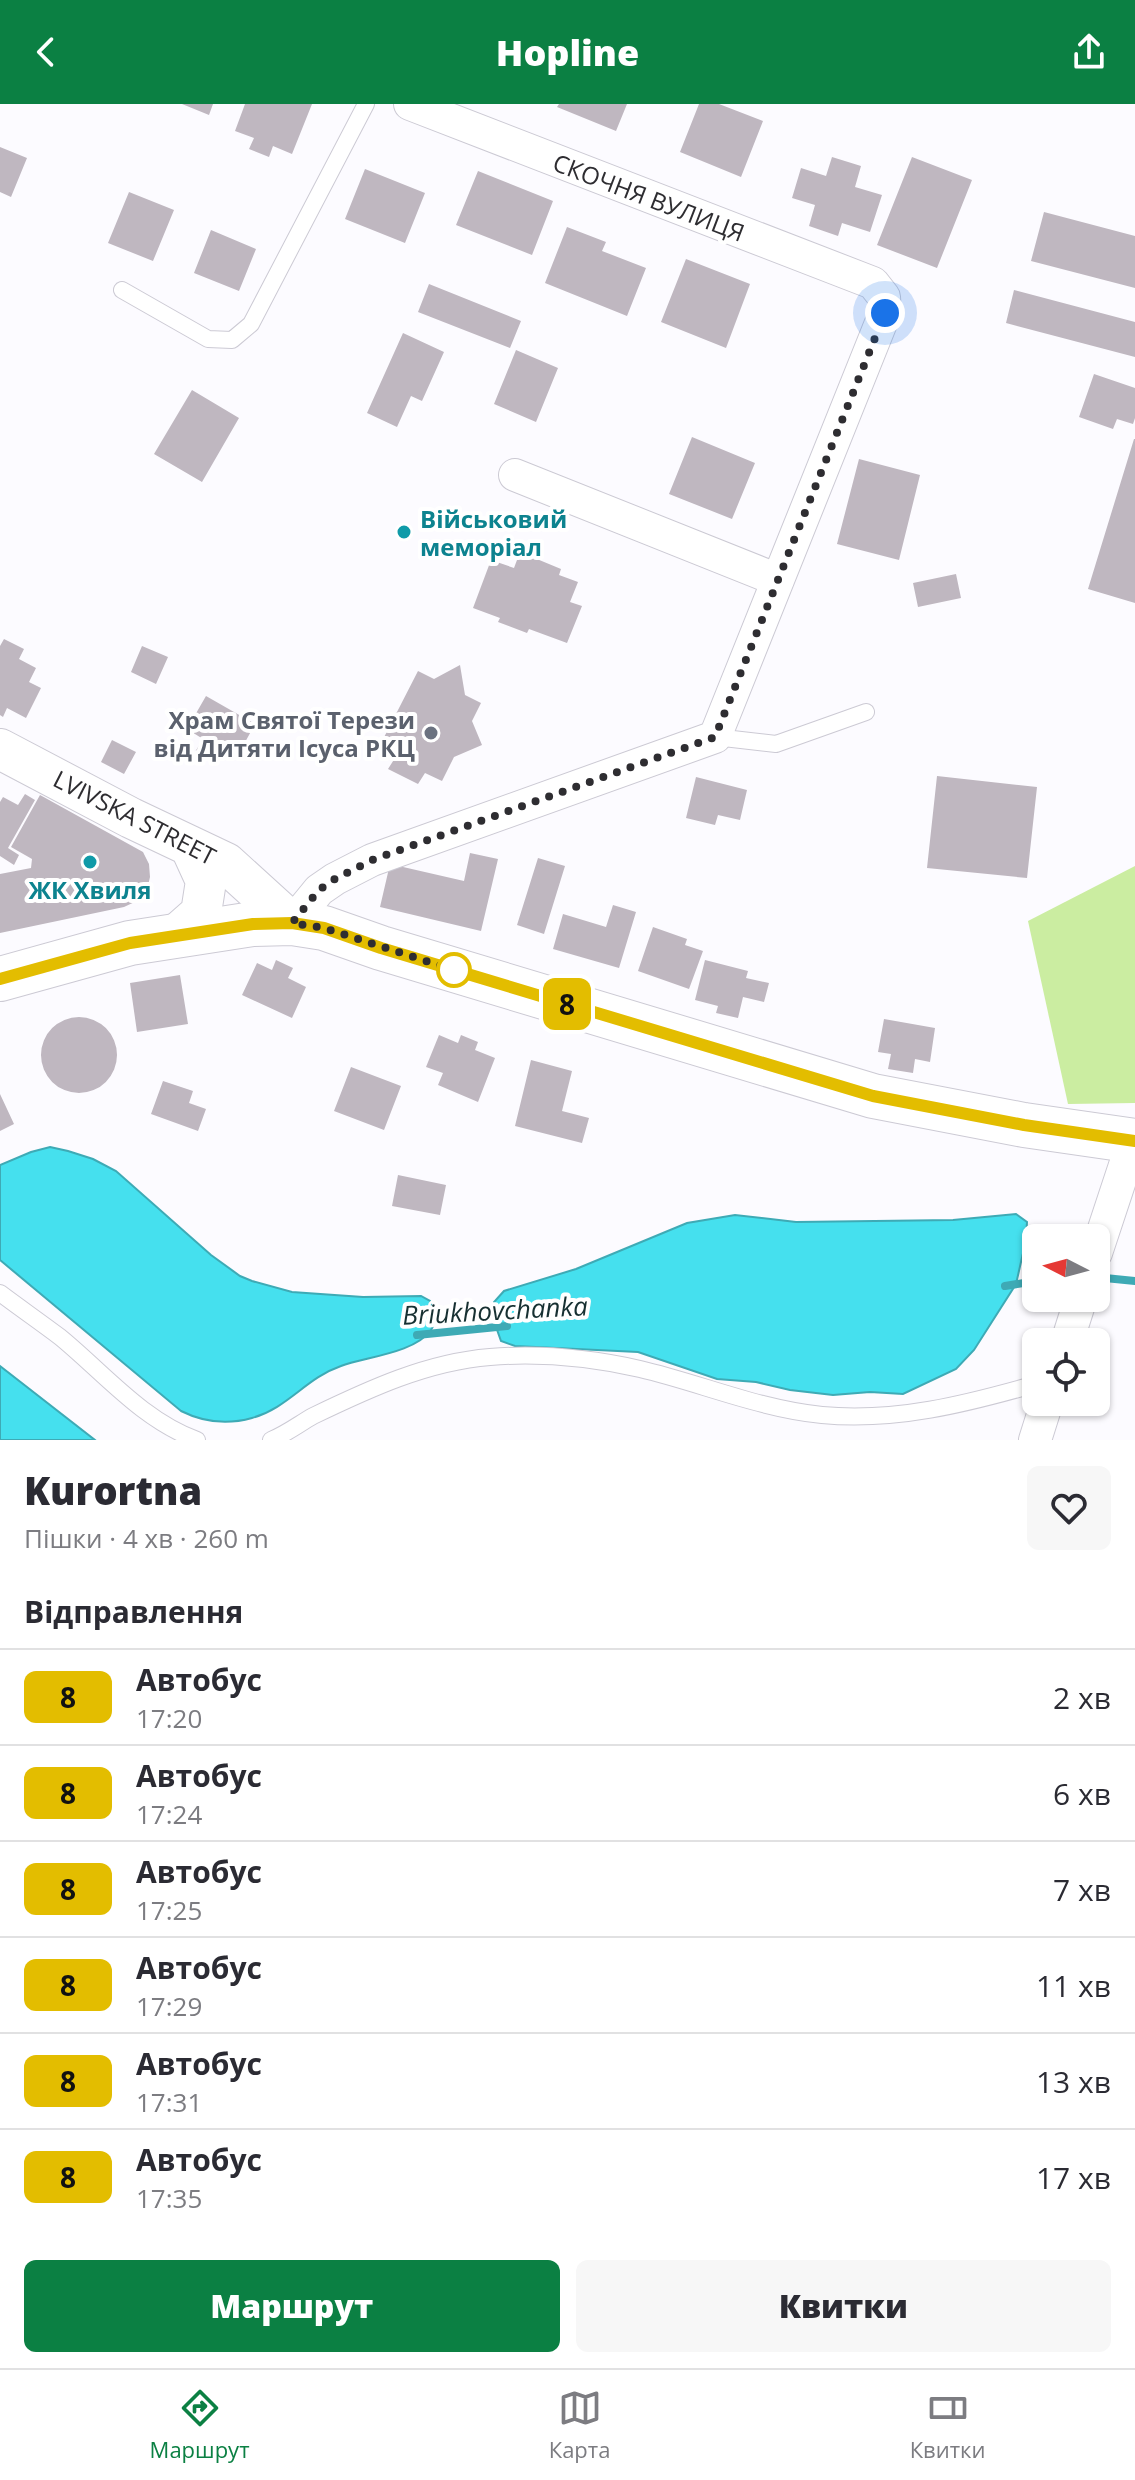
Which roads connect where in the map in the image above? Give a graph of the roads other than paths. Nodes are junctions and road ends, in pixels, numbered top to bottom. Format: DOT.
graph roads {
  1 [pos="366,104"];
  2 [pos="410,104"];
  3 [pos="122,290"];
  4 [pos="515,475"];
  5 [pos="778,580"];
  6 [pos="866,712"];
  7 [pos="715,737"];
  8 [pos="0,749"];
  9 [pos="190,846"];
  10 [pos="292,923"];
  11 [pos="175,936"];
  12 [pos="0,979"];
  13 [pos="1134,1141"];
  14 [pos="1106,1224"];
  15 [pos="0,1293"];
  16 [pos="1022,1388"];
  17 [pos="1043,1416"];
  18 [pos="197,1440"];
  19 [pos="271,1440"];
  20 [pos="1035,1440"];
  1 -- 3 [label="lane"];
  2 -- 5 [label="street, СКОЧНЯ ВУЛИЦЯ"];
  4 -- 5 [label="street"];
  5 -- 7 [label="street"];
  6 -- 7 [label="lane"];
  7 -- 10 [label="street"];
  8 -- 9 [label="street, LVIVSKA STREET"];
  9 -- 10 [label="street, LVIVSKA STREET"];
  9 -- 11 [label="street"];
  10 -- 11 [label="main road"];
  10 -- 13 [label="main road"];
  11 -- 12 [label="main road"];
  13 -- 14 [label="street"];
  15 -- 18 [label="lane"];
  16 -- 19 [label="lane"];
  17 -- 20 [label="street"];
}
